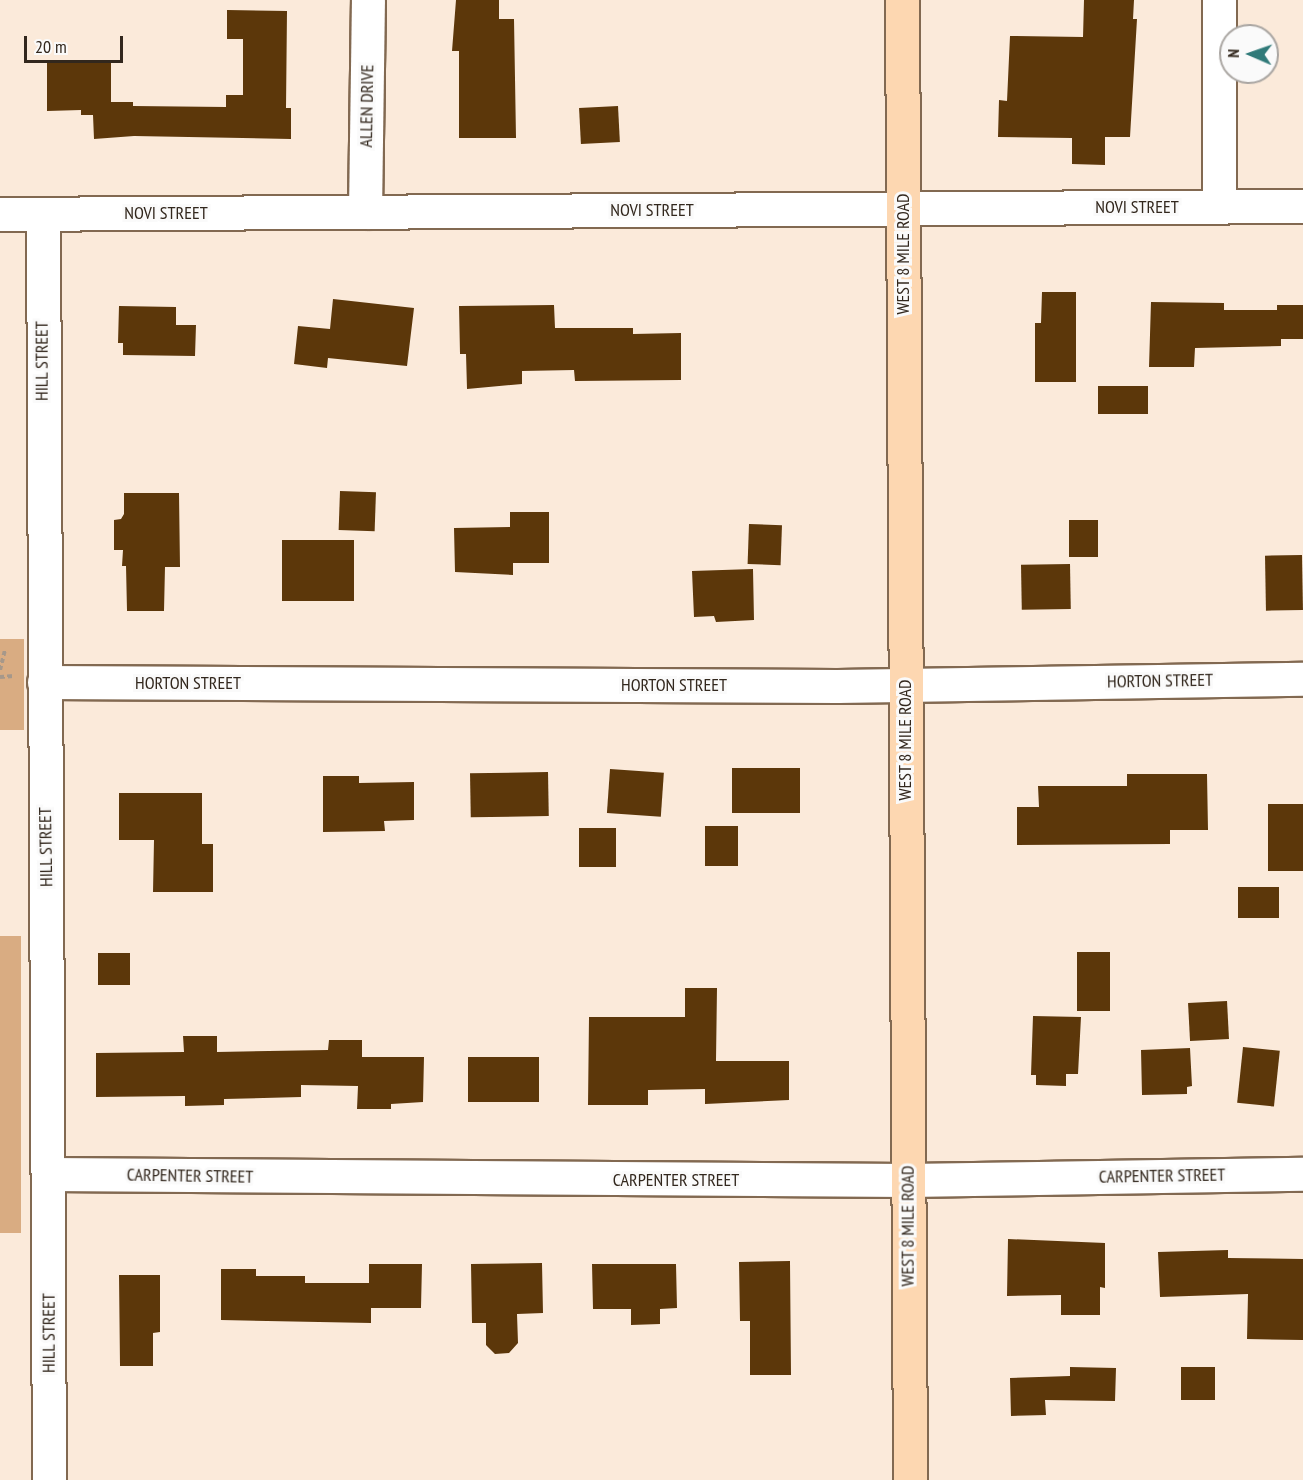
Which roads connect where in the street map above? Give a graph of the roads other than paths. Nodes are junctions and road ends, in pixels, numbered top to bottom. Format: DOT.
graph roads {
  1 [pos="368,0"];
  2 [pos="902,0"];
  3 [pos="1219,0"];
  4 [pos="1303,206"];
  5 [pos="1220,207"];
  6 [pos="903,209"];
  7 [pos="365,212"];
  8 [pos="0,214"];
  9 [pos="43,214"];
  10 [pos="1303,679"];
  11 [pos="44,682"];
  12 [pos="905,685"];
  13 [pos="49,1174"];
  14 [pos="1303,1174"];
  15 [pos="908,1180"];
  16 [pos="49,1480"];
  17 [pos="910,1480"];
  1 -- 7 [label="street, ALLEN DRIVE"];
  2 -- 6 [label="main road, WEST 8 MILE ROAD"];
  3 -- 5 [label="street"];
  4 -- 5 [label="street, NOVI STREET"];
  5 -- 6 [label="street, NOVI STREET"];
  6 -- 7 [label="street, NOVI STREET"];
  6 -- 12 [label="main road, WEST 8 MILE ROAD"];
  7 -- 9 [label="street, NOVI STREET"];
  8 -- 9 [label="street, NOVI STREET"];
  9 -- 11 [label="street, HILL STREET"];
  10 -- 12 [label="street, HORTON STREET"];
  11 -- 12 [label="street, HORTON STREET"];
  11 -- 13 [label="street, HILL STREET"];
  12 -- 15 [label="main road, WEST 8 MILE ROAD"];
  13 -- 15 [label="street, CARPENTER STREET"];
  13 -- 16 [label="street, HILL STREET"];
  14 -- 15 [label="street, CARPENTER STREET"];
  15 -- 17 [label="main road, WEST 8 MILE ROAD"];
}
